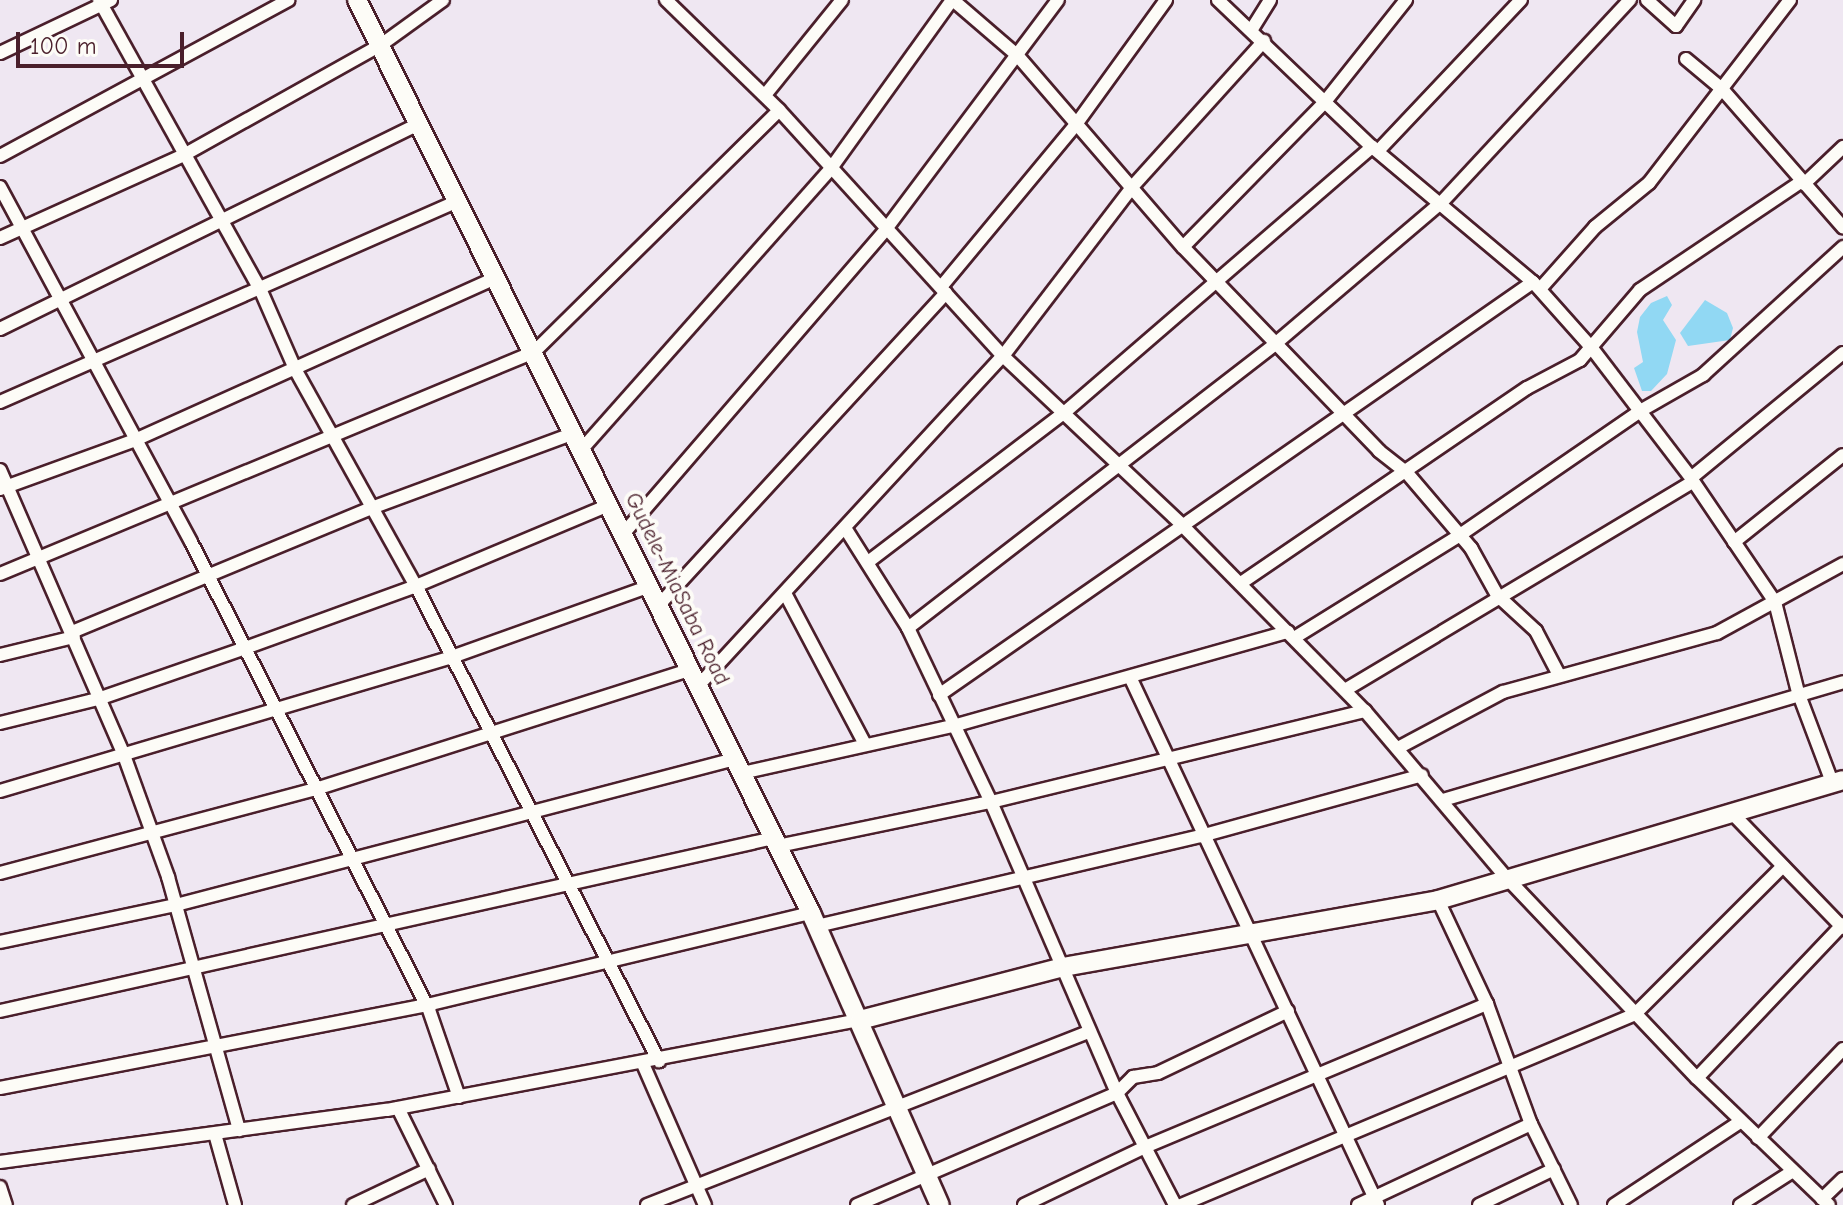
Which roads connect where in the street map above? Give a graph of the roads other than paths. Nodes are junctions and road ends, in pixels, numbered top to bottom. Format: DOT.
graph roads {
  1 [pos="289,0"];
  2 [pos="357,0"];
  3 [pos="443,0"];
  4 [pos="666,0"];
  5 [pos="842,0"];
  6 [pos="952,0"];
  7 [pos="1058,0"];
  8 [pos="1166,0"];
  9 [pos="1218,0"];
  10 [pos="1270,0"];
  11 [pos="1406,0"];
  12 [pos="1521,0"];
  13 [pos="1630,0"];
  14 [pos="1647,0"];
  15 [pos="1694,0"];
  16 [pos="1790,0"];
  17 [pos="104,2"];
  18 [pos="1252,29"];
  19 [pos="1264,41"];
  20 [pos="382,44"];
  21 [pos="0,53"];
  22 [pos="1017,55"];
  23 [pos="1686,59"];
  24 [pos="140,77"];
  25 [pos="1722,89"];
  26 [pos="765,95"];
  27 [pos="1324,103"];
  28 [pos="779,110"];
  29 [pos="1077,123"];
  30 [pos="419,124"];
  31 [pos="1843,147"];
  32 [pos="1375,149"];
  33 [pos="0,156"];
  34 [pos="182,156"];
  35 [pos="832,167"];
  36 [pos="1803,182"];
  37 [pos="0,187"];
  38 [pos="1132,187"];
  39 [pos="458,201"];
  40 [pos="1442,202"];
  41 [pos="223,222"];
  42 [pos="1843,227"];
  43 [pos="19,229"];
  44 [pos="886,229"];
  45 [pos="0,238"];
  46 [pos="1183,247"];
  47 [pos="1843,247"];
  48 [pos="497,277"];
  49 [pos="1215,282"];
  50 [pos="1536,286"];
  51 [pos="944,290"];
  52 [pos="261,291"];
  53 [pos="59,302"];
  54 [pos="0,329"];
  55 [pos="1275,344"];
  56 [pos="1591,347"];
  57 [pos="534,352"];
  58 [pos="1843,353"];
  59 [pos="1003,356"];
  60 [pos="94,363"];
  61 [pos="295,369"];
  62 [pos="0,402"];
  63 [pos="1640,411"];
  64 [pos="1065,412"];
  65 [pos="1343,413"];
  66 [pos="331,436"];
  67 [pos="135,440"];
  68 [pos="578,441"];
  69 [pos="1843,455"];
  70 [pos="1121,466"];
  71 [pos="0,470"];
  72 [pos="1407,473"];
  73 [pos="1692,480"];
  74 [pos="4,487"];
  75 [pos="609,505"];
  76 [pos="171,507"];
  77 [pos="374,507"];
  78 [pos="1181,524"];
  79 [pos="847,531"];
  80 [pos="624,533"];
  81 [pos="1457,537"];
  82 [pos="1734,542"];
  83 [pos="41,560"];
  84 [pos="868,562"];
  85 [pos="1843,564"];
  86 [pos="0,574"];
  87 [pos="208,576"];
  88 [pos="1241,583"];
  89 [pos="416,586"];
  90 [pos="650,586"];
  91 [pos="786,595"];
  92 [pos="1506,598"];
  93 [pos="1775,602"];
  94 [pos="659,605"];
  95 [pos="908,628"];
  96 [pos="73,634"];
  97 [pos="1291,635"];
  98 [pos="245,648"];
  99 [pos="0,655"];
  100 [pos="449,658"];
  101 [pos="1558,673"];
  102 [pos="694,678"];
  103 [pos="1131,679"];
  104 [pos="1843,682"];
  105 [pos="1345,690"];
  106 [pos="1798,692"];
  107 [pos="939,695"];
  108 [pos="98,699"];
  109 [pos="1365,711"];
  110 [pos="277,712"];
  111 [pos="0,723"];
  112 [pos="953,726"];
  113 [pos="491,737"];
  114 [pos="865,744"];
  115 [pos="1398,748"];
  116 [pos="125,758"];
  117 [pos="1166,759"];
  118 [pos="738,766"];
  119 [pos="1422,775"];
  120 [pos="1837,781"];
  121 [pos="316,789"];
  122 [pos="0,791"];
  123 [pos="1443,800"];
  124 [pos="991,802"];
  125 [pos="530,810"];
  126 [pos="1731,812"];
  127 [pos="149,830"];
  128 [pos="1201,836"];
  129 [pos="776,842"];
  130 [pos="352,861"];
  131 [pos="1783,866"];
  132 [pos="0,873"];
  133 [pos="1505,876"];
  134 [pos="1025,880"];
  135 [pos="570,887"];
  136 [pos="1438,900"];
  137 [pos="176,905"];
  138 [pos="814,920"];
  139 [pos="1842,926"];
  140 [pos="387,927"];
  141 [pos="1251,937"];
  142 [pos="0,942"];
  143 [pos="608,962"];
  144 [pos="193,967"];
  145 [pos="1063,967"];
  146 [pos="1487,1004"];
  147 [pos="427,1005"];
  148 [pos="0,1011"];
  149 [pos="1288,1011"];
  150 [pos="1635,1014"];
  151 [pos="860,1020"];
  152 [pos="1089,1032"];
  153 [pos="215,1049"];
  154 [pos="1843,1049"];
  155 [pos="659,1061"];
  156 [pos="643,1064"];
  157 [pos="1510,1064"];
  158 [pos="1318,1077"];
  159 [pos="1697,1078"];
  160 [pos="0,1088"];
  161 [pos="1117,1093"];
  162 [pos="459,1097"];
  163 [pos="398,1108"];
  164 [pos="897,1108"];
  165 [pos="1740,1122"];
  166 [pos="1531,1124"];
  167 [pos="239,1130"];
  168 [pos="215,1134"];
  169 [pos="1344,1136"];
  170 [pos="1758,1138"];
  171 [pos="1145,1147"];
  172 [pos="0,1162"];
  173 [pos="429,1169"];
  174 [pos="1554,1169"];
  175 [pos="1793,1171"];
  176 [pos="927,1175"];
  177 [pos="1843,1179"];
  178 [pos="696,1183"];
  179 [pos="0,1187"];
  180 [pos="1376,1202"];
  181 [pos="1826,1202"];
  182 [pos="231,1204"];
  183 [pos="6,1205"];
  184 [pos="353,1205"];
  185 [pos="446,1205"];
  186 [pos="647,1205"];
  187 [pos="705,1205"];
  188 [pos="857,1205"];
  189 [pos="940,1205"];
  190 [pos="1024,1205"];
  191 [pos="1175,1205"];
  192 [pos="1181,1205"];
  193 [pos="1358,1205"];
  194 [pos="1479,1205"];
  195 [pos="1571,1205"];
  196 [pos="1614,1205"];
  197 [pos="1740,1205"];
  1 -- 24 [label="street"];
  2 -- 20 [label="main road, Gudele-MiaSaba Road"];
  3 -- 20 [label="street"];
  4 -- 26 [label="street"];
  5 -- 26 [label="street"];
  6 -- 22 [label="street"];
  6 -- 35 [label="street"];
  7 -- 22 [label="street"];
  8 -- 29 [label="street"];
  9 -- 18 [label="street"];
  10 -- 18 [label="street"];
  11 -- 27 [label="street"];
  12 -- 32 [label="street"];
  13 -- 40 [label="street"];
  14 -- 15 [label="street"];
  16 -- 25 [label="street"];
  17 -- 21 [label="street"];
  17 -- 24 [label="street"];
  18 -- 19 [label="street"];
  19 -- 27 [label="street"];
  19 -- 38 [label="street"];
  20 -- 30 [label="main road, Gudele-MiaSaba Road"];
  20 -- 34 [label="street"];
  22 -- 29 [label="street"];
  22 -- 44 [label="street"];
  23 -- 25 [label="street"];
  24 -- 33 [label="street"];
  24 -- 34 [label="street"];
  25 -- 36 [label="street"];
  25 -- 50 [label="street"];
  26 -- 28 [label="street"];
  27 -- 32 [label="street"];
  27 -- 46 [label="street"];
  28 -- 35 [label="street"];
  28 -- 57 [label="street"];
  29 -- 38 [label="street"];
  29 -- 51 [label="street"];
  30 -- 39 [label="main road, Gudele-MiaSaba Road"];
  30 -- 41 [label="street"];
  31 -- 36 [label="street"];
  32 -- 40 [label="street"];
  32 -- 49 [label="street"];
  34 -- 41 [label="street"];
  34 -- 43 [label="street"];
  35 -- 44 [label="street"];
  35 -- 68 [label="street"];
  36 -- 42 [label="street"];
  36 -- 56 [label="street"];
  37 -- 43 [label="street"];
  38 -- 46 [label="street"];
  38 -- 59 [label="street"];
  39 -- 48 [label="main road, Gudele-MiaSaba Road"];
  39 -- 52 [label="street"];
  40 -- 50 [label="street"];
  40 -- 55 [label="street"];
  41 -- 52 [label="street"];
  41 -- 53 [label="street"];
  43 -- 45 [label="street"];
  43 -- 53 [label="street"];
  44 -- 51 [label="street"];
  44 -- 80 [label="street"];
  46 -- 49 [label="street"];
  47 -- 63 [label="street"];
  48 -- 57 [label="main road, Gudele-MiaSaba Road"];
  48 -- 61 [label="street"];
  49 -- 55 [label="street"];
  49 -- 64 [label="street"];
  50 -- 56 [label="street"];
  50 -- 65 [label="street"];
  51 -- 59 [label="street"];
  51 -- 94 [label="street"];
  52 -- 60 [label="street"];
  52 -- 61 [label="street"];
  53 -- 54 [label="street"];
  53 -- 60 [label="street"];
  55 -- 65 [label="street"];
  55 -- 70 [label="street"];
  56 -- 63 [label="street"];
  56 -- 72 [label="street"];
  57 -- 66 [label="street"];
  57 -- 68 [label="main road, Gudele-MiaSaba Road"];
  58 -- 73 [label="street"];
  59 -- 64 [label="street"];
  59 -- 79 [label="street"];
  60 -- 62 [label="street"];
  60 -- 67 [label="street"];
  61 -- 66 [label="street"];
  61 -- 67 [label="street"];
  63 -- 73 [label="street"];
  63 -- 81 [label="street"];
  64 -- 70 [label="street"];
  64 -- 84 [label="street"];
  65 -- 72 [label="street"];
  65 -- 78 [label="street"];
  66 -- 76 [label="street"];
  66 -- 77 [label="street"];
  67 -- 74 [label="street"];
  67 -- 76 [label="street"];
  68 -- 75 [label="main road, Gudele-MiaSaba Road"];
  68 -- 77 [label="street"];
  69 -- 82 [label="street"];
  70 -- 78 [label="street"];
  70 -- 95 [label="street"];
  71 -- 74 [label="street"];
  72 -- 81 [label="street"];
  72 -- 88 [label="street"];
  73 -- 82 [label="street"];
  73 -- 92 [label="street"];
  74 -- 83 [label="street"];
  75 -- 80 [label="main road, Gudele-MiaSaba Road"];
  75 -- 89 [label="street"];
  76 -- 83 [label="street"];
  76 -- 87 [label="street"];
  77 -- 87 [label="street"];
  77 -- 89 [label="street"];
  78 -- 88 [label="street"];
  78 -- 107 [label="street"];
  79 -- 84 [label="street"];
  79 -- 91 [label="street"];
  80 -- 90 [label="main road, Gudele-MiaSaba Road"];
  81 -- 92 [label="street"];
  81 -- 97 [label="street"];
  82 -- 93 [label="street"];
  83 -- 86 [label="street"];
  83 -- 96 [label="street"];
  84 -- 95 [label="street"];
  85 -- 93 [label="street"];
  87 -- 96 [label="street"];
  87 -- 98 [label="street"];
  88 -- 97 [label="street"];
  89 -- 98 [label="street"];
  89 -- 100 [label="street"];
  90 -- 94 [label="main road, Gudele-MiaSaba Road"];
  90 -- 100 [label="street"];
  91 -- 102 [label="street"];
  91 -- 114 [label="street"];
  92 -- 101 [label="street"];
  92 -- 105 [label="street"];
  93 -- 101 [label="street"];
  93 -- 106 [label="street"];
  94 -- 102 [label="main road, Gudele-MiaSaba Road"];
  95 -- 107 [label="street"];
  96 -- 99 [label="street"];
  96 -- 108 [label="street"];
  97 -- 103 [label="street"];
  97 -- 105 [label="street"];
  98 -- 108 [label="street"];
  98 -- 110 [label="street"];
  100 -- 110 [label="street"];
  100 -- 113 [label="street"];
  101 -- 115 [label="street"];
  102 -- 113 [label="street"];
  102 -- 118 [label="main road, Gudele-MiaSaba Road"];
  103 -- 112 [label="street"];
  103 -- 117 [label="street"];
  104 -- 106 [label="street"];
  105 -- 109 [label="street"];
  106 -- 120 [label="street"];
  106 -- 123 [label="street"];
  107 -- 112 [label="street"];
  108 -- 111 [label="street"];
  108 -- 116 [label="street"];
  109 -- 115 [label="street"];
  109 -- 117 [label="street"];
  110 -- 116 [label="street"];
  110 -- 121 [label="street"];
  112 -- 114 [label="street"];
  112 -- 124 [label="street"];
  113 -- 121 [label="street"];
  113 -- 125 [label="street"];
  114 -- 118 [label="street"];
  115 -- 119 [label="street"];
  116 -- 122 [label="street"];
  116 -- 127 [label="street"];
  117 -- 124 [label="street"];
  117 -- 128 [label="street"];
  118 -- 125 [label="street"];
  118 -- 129 [label="main road, Gudele-MiaSaba Road"];
  119 -- 123 [label="street"];
  119 -- 128 [label="street"];
  120 -- 126 [label="main road"];
  121 -- 127 [label="street"];
  121 -- 130 [label="street"];
  123 -- 133 [label="street"];
  124 -- 129 [label="street"];
  124 -- 134 [label="street"];
  125 -- 130 [label="street"];
  125 -- 135 [label="street"];
  126 -- 131 [label="street"];
  126 -- 133 [label="main road"];
  127 -- 132 [label="street"];
  127 -- 137 [label="street"];
  128 -- 134 [label="street"];
  128 -- 141 [label="street"];
  129 -- 135 [label="street"];
  129 -- 138 [label="main road, Gudele-MiaSaba Road"];
  130 -- 137 [label="street"];
  130 -- 140 [label="street"];
  131 -- 139 [label="street"];
  131 -- 150 [label="street"];
  133 -- 136 [label="main road"];
  133 -- 150 [label="street"];
  134 -- 138 [label="street"];
  134 -- 145 [label="street"];
  135 -- 140 [label="street"];
  135 -- 143 [label="street"];
  136 -- 141 [label="main road"];
  136 -- 146 [label="street"];
  137 -- 142 [label="street"];
  137 -- 144 [label="street"];
  138 -- 143 [label="street"];
  138 -- 151 [label="main road, Gudele-MiaSaba Road"];
  139 -- 159 [label="street"];
  140 -- 144 [label="street"];
  140 -- 147 [label="street"];
  141 -- 145 [label="main road"];
  141 -- 149 [label="street"];
  143 -- 147 [label="street"];
  143 -- 155 [label="street"];
  144 -- 148 [label="street"];
  144 -- 153 [label="street"];
  145 -- 151 [label="main road"];
  145 -- 152 [label="street"];
  146 -- 157 [label="street"];
  146 -- 158 [label="street"];
  147 -- 153 [label="street"];
  147 -- 162 [label="street"];
  149 -- 158 [label="street"];
  149 -- 161 [label="street"];
  150 -- 157 [label="street"];
  150 -- 159 [label="street"];
  151 -- 155 [label="street"];
  151 -- 164 [label="main road, Gudele-MiaSaba Road"];
  152 -- 161 [label="street"];
  152 -- 164 [label="street"];
  153 -- 160 [label="street"];
  153 -- 167 [label="street"];
  154 -- 170 [label="street"];
  155 -- 156 [label="street"];
  156 -- 162 [label="street"];
  156 -- 178 [label="street"];
  157 -- 166 [label="street"];
  157 -- 169 [label="street"];
  158 -- 169 [label="street"];
  158 -- 171 [label="street"];
  159 -- 165 [label="street"];
  161 -- 171 [label="street"];
  161 -- 176 [label="street"];
  162 -- 163 [label="street"];
  163 -- 167 [label="street"];
  163 -- 173 [label="street"];
  164 -- 176 [label="main road, Gudele-MiaSaba Road"];
  164 -- 178 [label="street"];
  165 -- 170 [label="street"];
  165 -- 196 [label="street"];
  166 -- 174 [label="street"];
  166 -- 180 [label="street"];
  167 -- 168 [label="street"];
  168 -- 172 [label="street"];
  168 -- 182 [label="street"];
  169 -- 180 [label="street"];
  169 -- 192 [label="street"];
  170 -- 175 [label="street"];
  171 -- 190 [label="street"];
  171 -- 191 [label="street"];
  173 -- 184 [label="street"];
  173 -- 185 [label="street"];
  174 -- 194 [label="street"];
  174 -- 195 [label="street"];
  175 -- 181 [label="street"];
  175 -- 197 [label="street"];
  176 -- 188 [label="street"];
  176 -- 189 [label="main road, Gudele-MiaSaba Road"];
  177 -- 181 [label="street"];
  178 -- 186 [label="street"];
  178 -- 187 [label="street"];
  179 -- 183 [label="street"];
  180 -- 193 [label="street"];
}
